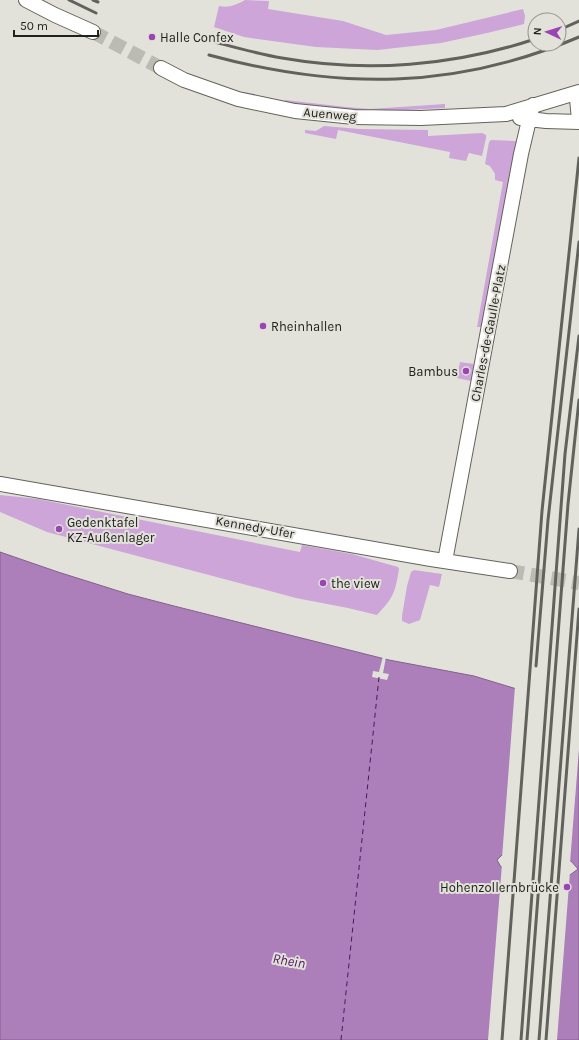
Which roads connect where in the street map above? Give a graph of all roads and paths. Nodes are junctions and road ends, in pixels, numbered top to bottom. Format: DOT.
graph roads {
  1 [pos="26,0"];
  2 [pos="93,32"];
  3 [pos="161,68"];
  4 [pos="579,93"];
  5 [pos="533,105"];
  6 [pos="506,114"];
  7 [pos="579,119"];
  8 [pos="528,120"];
  9 [pos="579,122"];
  10 [pos="0,484"];
  11 [pos="445,561"];
  12 [pos="510,570"];
  1 -- 2 [label="street"];
  3 -- 6 [label="street, Auenweg"];
  4 -- 5 [label="street, Auenweg"];
  4 -- 7 [label="street, Auenweg"];
  5 -- 6 [label="street, Auenweg"];
  5 -- 8 [label="street, Charles-de-Gaulle-Platz"];
  6 -- 8 [label="street, Auenweg"];
  8 -- 9 [label="street, Auenweg"];
  8 -- 11 [label="street, Charles-de-Gaulle-Platz"];
  10 -- 11 [label="street, Kennedy-Ufer"];
  11 -- 12 [label="street, Kennedy-Ufer"];
}
